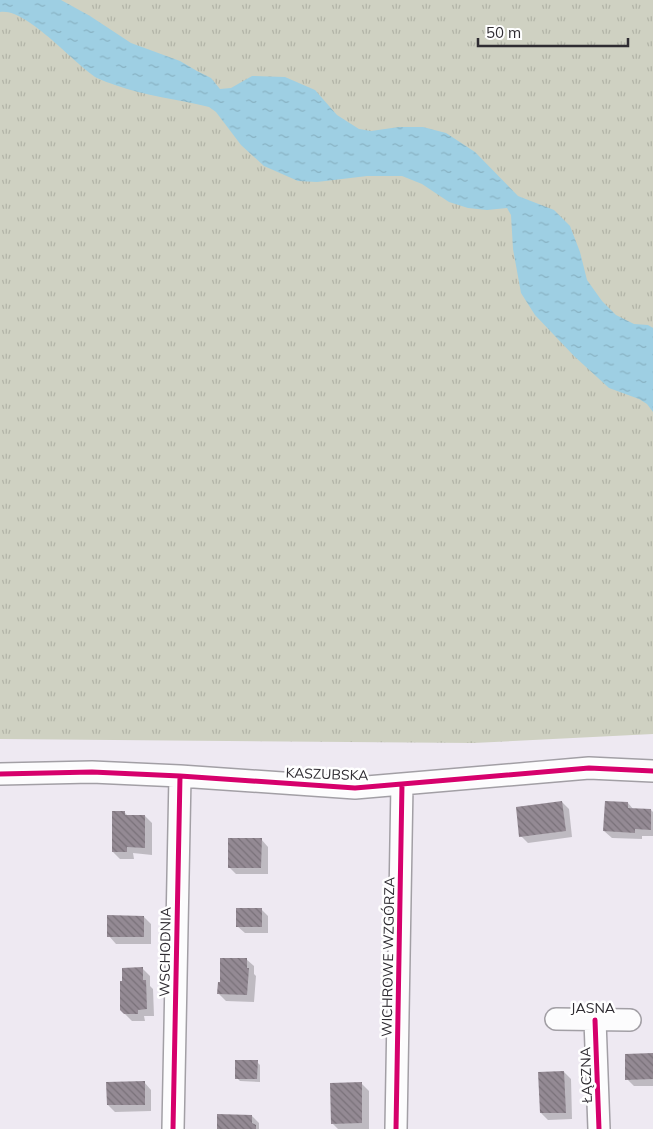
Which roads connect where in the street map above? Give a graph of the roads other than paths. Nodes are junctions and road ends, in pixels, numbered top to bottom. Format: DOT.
graph roads {
  1 [pos="653,771"];
  2 [pos="0,774"];
  3 [pos="180,776"];
  4 [pos="402,784"];
  5 [pos="556,1019"];
  6 [pos="595,1020"];
  7 [pos="630,1020"];
  8 [pos="173,1129"];
  9 [pos="396,1129"];
  10 [pos="599,1129"];
  1 -- 4 [label="street, KASZUBSKA"];
  2 -- 3 [label="street, KASZUBSKA"];
  3 -- 4 [label="street, KASZUBSKA"];
  3 -- 8 [label="street, WSCHODNIA"];
  4 -- 9 [label="street, WICHROWE WZGÓRZA"];
  5 -- 6 [label="street, JASNA"];
  6 -- 7 [label="street, JASNA"];
  6 -- 10 [label="street, ŁĄCZNA"];
}
